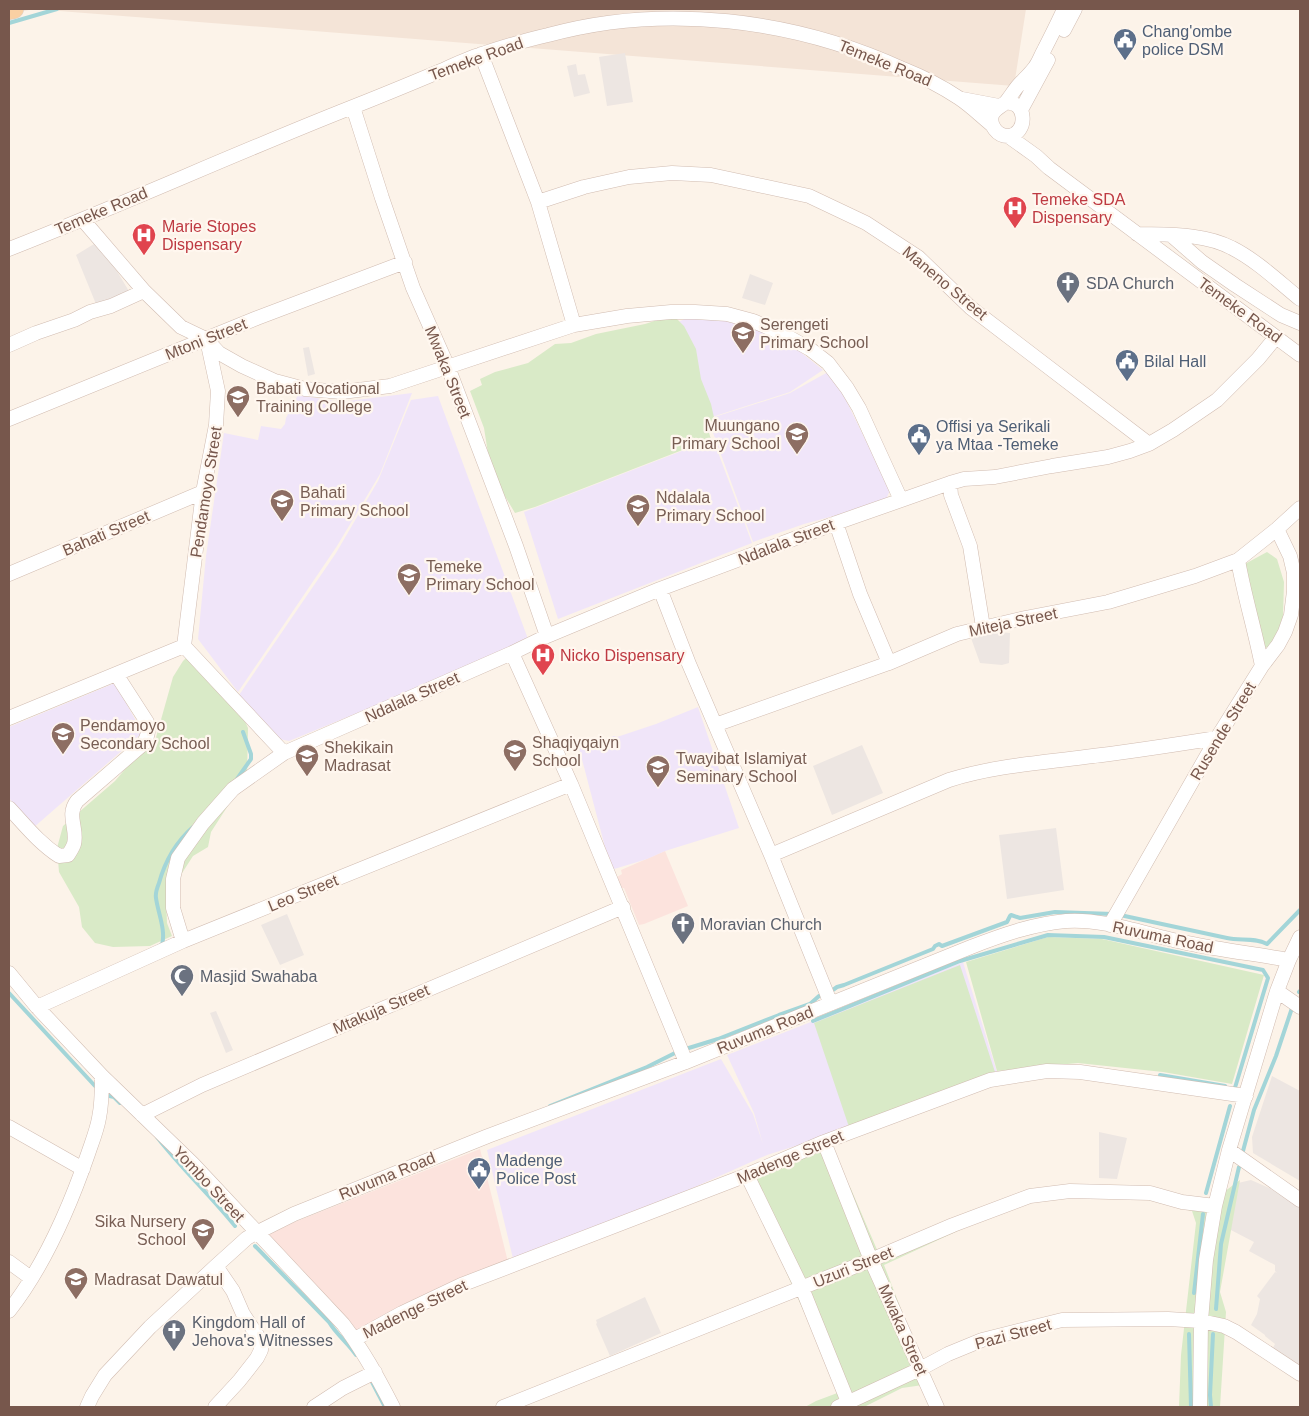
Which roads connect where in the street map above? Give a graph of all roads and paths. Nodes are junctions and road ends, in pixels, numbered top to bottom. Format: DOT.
graph roads {
  1 [pos="14,9"];
  2 [pos="1064,9"];
  3 [pos="1075,9"];
  4 [pos="9,10"];
  5 [pos="481,54"];
  6 [pos="961,99"];
  7 [pos="1002,105"];
  8 [pos="353,107"];
  9 [pos="1021,110"];
  10 [pos="992,125"];
  11 [pos="1022,126"];
  12 [pos="1008,136"];
  13 [pos="1036,156"];
  14 [pos="538,202"];
  15 [pos="83,220"];
  16 [pos="1137,234"];
  17 [pos="1171,236"];
  18 [pos="9,249"];
  19 [pos="404,262"];
  20 [pos="144,291"];
  21 [pos="1300,299"];
  22 [pos="1300,323"];
  23 [pos="574,325"];
  24 [pos="1276,337"];
  25 [pos="206,339"];
  26 [pos="9,345"];
  27 [pos="1300,355"];
  28 [pos="448,367"];
  29 [pos="9,419"];
  30 [pos="1149,444"];
  31 [pos="950,483"];
  32 [pos="203,492"];
  33 [pos="901,500"];
  34 [pos="1300,508"];
  35 [pos="836,523"];
  36 [pos="1277,529"];
  37 [pos="1238,560"];
  38 [pos="9,574"];
  39 [pos="660,589"];
  40 [pos="983,627"];
  41 [pos="547,636"];
  42 [pos="184,646"];
  43 [pos="512,653"];
  44 [pos="889,663"];
  45 [pos="1262,666"];
  46 [pos="116,674"];
  47 [pos="9,718"];
  48 [pos="715,725"];
  49 [pos="1217,738"];
  50 [pos="284,753"];
  51 [pos="571,784"];
  52 [pos="9,808"];
  53 [pos="771,855"];
  54 [pos="623,907"];
  55 [pos="1110,925"];
  56 [pos="1300,937"];
  57 [pos="183,941"];
  58 [pos="1289,960"];
  59 [pos="9,973"];
  60 [pos="1277,991"];
  61 [pos="830,1004"];
  62 [pos="37,1006"];
  63 [pos="1300,1007"];
  64 [pos="686,1062"];
  65 [pos="102,1076"];
  66 [pos="1246,1096"];
  67 [pos="142,1115"];
  68 [pos="9,1126"];
  69 [pos="824,1142"];
  70 [pos="1229,1150"];
  71 [pos="83,1169"];
  72 [pos="747,1175"];
  73 [pos="1300,1200"];
  74 [pos="1215,1206"];
  75 [pos="256,1233"];
  76 [pos="871,1260"];
  77 [pos="9,1262"];
  78 [pos="216,1266"];
  79 [pos="31,1278"];
  80 [pos="802,1288"];
  81 [pos="9,1311"];
  82 [pos="1201,1321"];
  83 [pos="355,1339"];
  84 [pos="920,1370"];
  85 [pos="375,1372"];
  86 [pos="1300,1374"];
  87 [pos="846,1406"];
  88 [pos="87,1407"];
  89 [pos="215,1407"];
  90 [pos="314,1407"];
  91 [pos="393,1407"];
  92 [pos="503,1407"];
  93 [pos="938,1407"];
  94 [pos="1200,1407"];
  1 -- 4 [label="main road"];
  2 -- 7 [label="street"];
  3 -- 9 [label="street"];
  5 -- 6 [label="street, Temeke Road"];
  5 -- 8 [label="street, Temeke Road"];
  5 -- 14 [label="street"];
  6 -- 7 [label="street"];
  6 -- 10 [label="street"];
  7 -- 9 [label="street"];
  7 -- 10 [label="street"];
  8 -- 15 [label="street, Temeke Road"];
  8 -- 19 [label="street, Mwaka Street"];
  9 -- 11 [label="street"];
  10 -- 12 [label="street"];
  11 -- 12 [label="street"];
  11 -- 13 [label="street"];
  12 -- 13 [label="street, Temeke Road"];
  13 -- 16 [label="street, Temeke Road"];
  14 -- 23 [label="street"];
  14 -- 30 [label="street, Maneno Street"];
  15 -- 18 [label="street, Temeke Road"];
  15 -- 20 [label="street"];
  16 -- 17 [label="street"];
  16 -- 24 [label="street, Temeke Road"];
  17 -- 21 [label="street"];
  17 -- 22 [label="street"];
  19 -- 25 [label="street, Mtoni Street"];
  19 -- 28 [label="street, Mwaka Street"];
  20 -- 25 [label="street"];
  20 -- 26 [label="street"];
  23 -- 28 [label="street"];
  23 -- 33 [label="street"];
  24 -- 27 [label="street, Temeke Road"];
  24 -- 30 [label="street, Ndalala Street"];
  25 -- 28 [label="street"];
  25 -- 29 [label="street, Mtoni Street"];
  25 -- 32 [label="street, Pendamoyo Street"];
  28 -- 41 [label="street, Mwaka Street"];
  30 -- 31 [label="street, Ndalala Street"];
  31 -- 33 [label="street, Ndalala Street"];
  31 -- 40 [label="street"];
  32 -- 38 [label="street, Bahati Street"];
  32 -- 42 [label="street, Pendamoyo Street"];
  33 -- 35 [label="street, Ndalala Street"];
  34 -- 36 [label="street, Miteja Street"];
  35 -- 39 [label="street, Ndalala Street"];
  35 -- 44 [label="street"];
  36 -- 37 [label="street, Miteja Street"];
  36 -- 45 [label="street, Rusende Street"];
  37 -- 40 [label="street, Miteja Street"];
  37 -- 45 [label="street"];
  39 -- 41 [label="street, Ndalala Street"];
  39 -- 48 [label="street"];
  40 -- 44 [label="street, Miteja Street"];
  41 -- 43 [label="street, Ndalala Street"];
  42 -- 46 [label="street"];
  42 -- 50 [label="street"];
  43 -- 50 [label="street, Ndalala Street"];
  43 -- 51 [label="street"];
  44 -- 48 [label="street, Miteja Street"];
  45 -- 49 [label="street, Rusende Street"];
  46 -- 47 [label="street"];
  46 -- 52 [label="street"];
  48 -- 53 [label="street"];
  49 -- 53 [label="street"];
  49 -- 55 [label="street, Rusende Street"];
  50 -- 57 [label="street, Ndalala Street"];
  51 -- 54 [label="street"];
  51 -- 57 [label="street, Leo Street"];
  53 -- 61 [label="street"];
  54 -- 64 [label="street"];
  54 -- 67 [label="street, Mtakuja Street"];
  55 -- 58 [label="street, Ruvuma Road"];
  55 -- 61 [label="street, Ruvuma Road"];
  56 -- 58 [label="street"];
  57 -- 62 [label="street, Leo Street"];
  58 -- 60 [label="street"];
  59 -- 62 [label="street, Yombo Street"];
  60 -- 63 [label="street"];
  60 -- 66 [label="street"];
  61 -- 64 [label="street, Ruvuma Road"];
  62 -- 65 [label="street, Yombo Street"];
  64 -- 75 [label="street, Ruvuma Road"];
  65 -- 67 [label="street, Yombo Street"];
  65 -- 71 [label="street"];
  66 -- 69 [label="street, Madenge Street"];
  66 -- 70 [label="street"];
  67 -- 75 [label="street, Yombo Street"];
  68 -- 71 [label="street"];
  69 -- 72 [label="street, Madenge Street"];
  69 -- 76 [label="street, Mwaka Street"];
  70 -- 73 [label="street"];
  70 -- 74 [label="street"];
  71 -- 79 [label="street"];
  72 -- 80 [label="street"];
  72 -- 83 [label="street, Madenge Street"];
  74 -- 76 [label="street, Uzuri Street"];
  74 -- 82 [label="street"];
  75 -- 78 [label="street, Ruvuma Road"];
  75 -- 83 [label="street, Yombo Street"];
  76 -- 80 [label="street, Uzuri Street"];
  76 -- 84 [label="street, Mwaka Street"];
  77 -- 79 [label="street"];
  78 -- 88 [label="street, Ruvuma Road"];
  78 -- 89 [label="street"];
  79 -- 81 [label="street"];
  80 -- 87 [label="street"];
  80 -- 92 [label="street, Uzuri Street"];
  82 -- 84 [label="street, Pazi Street"];
  82 -- 86 [label="street, Pazi Street"];
  82 -- 94 [label="street"];
  83 -- 85 [label="street, Yombo Street"];
  84 -- 87 [label="street, Pazi Street"];
  84 -- 93 [label="street, Mwaka Street"];
  85 -- 90 [label="street"];
  85 -- 91 [label="street, Yombo Street"];
}
